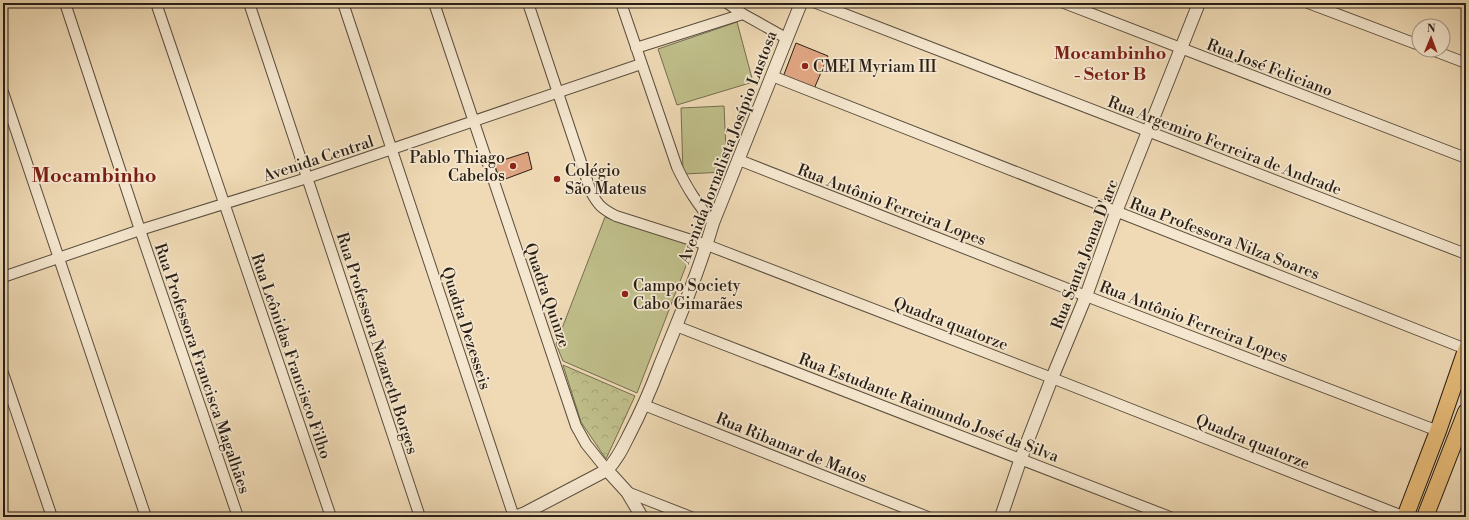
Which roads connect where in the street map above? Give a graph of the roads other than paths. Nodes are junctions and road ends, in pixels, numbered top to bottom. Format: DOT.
graph roads {
  1 [pos="65,3"];
  2 [pos="156,3"];
  3 [pos="250,3"];
  4 [pos="343,3"];
  5 [pos="434,3"];
  6 [pos="528,3"];
  7 [pos="621,3"];
  8 [pos="727,3"];
  9 [pos="801,3"];
  10 [pos="816,3"];
  11 [pos="1064,3"];
  12 [pos="1199,3"];
  13 [pos="1308,3"];
  14 [pos="743,14"];
  15 [pos="786,38"];
  16 [pos="1411,42"];
  17 [pos="636,48"];
  18 [pos="1181,48"];
  19 [pos="1451,57"];
  20 [pos="1466,63"];
  21 [pos="641,64"];
  22 [pos="772,76"];
  23 [pos="3,92"];
  24 [pos="558,92"];
  25 [pos="474,122"];
  26 [pos="1148,131"];
  27 [pos="392,149"];
  28 [pos="1466,158"];
  29 [pos="739,160"];
  30 [pos="307,178"];
  31 [pos="224,204"];
  32 [pos="1116,212"];
  33 [pos="713,223"];
  34 [pos="140,230"];
  35 [pos="707,245"];
  36 [pos="1466,254"];
  37 [pos="59,257"];
  38 [pos="3,277"];
  39 [pos="1086,296"];
  40 [pos="676,326"];
  41 [pos="1466,349"];
  42 [pos="3,373"];
  43 [pos="1052,378"];
  44 [pos="644,405"];
  45 [pos="1466,412"];
  46 [pos="1438,431"];
  47 [pos="1462,436"];
  48 [pos="1021,458"];
  49 [pos="607,470"];
  50 [pos="627,492"];
  51 [pos="521,516"];
  52 [pos="52,517"];
  53 [pos="146,517"];
  54 [pos="238,517"];
  55 [pos="331,517"];
  56 [pos="420,517"];
  57 [pos="642,517"];
  58 [pos="691,517"];
  59 [pos="928,517"];
  60 [pos="1001,517"];
  61 [pos="1170,517"];
  62 [pos="1405,517"];
  63 [pos="1425,517"];
  1 -- 34 [label="street, Rua Professora Francisca Magalhães"];
  2 -- 31 [label="street, Rua Leônidas Francisco Filho"];
  3 -- 30 [label="street, Rua Professora Nazareth Borges"];
  4 -- 27 [label="street, Quadra Dezesseis"];
  5 -- 25 [label="street, Quadra Quinze"];
  6 -- 24 [label="street, Quadra quatorze"];
  7 -- 17 [label="street"];
  8 -- 14 [label="street"];
  9 -- 15 [label="street, Avenida Jornalista Josípio Lustosa"];
  10 -- 26 [label="street, Rua Argemiro Ferreira de Andrade"];
  11 -- 18 [label="street, Rua José Feliciano"];
  12 -- 18 [label="street, Rua Santa Joana D'arc"];
  13 -- 16 [label="street"];
  14 -- 15 [label="street"];
  14 -- 17 [label="street"];
  15 -- 22 [label="street, Avenida Jornalista Josípio Lustosa"];
  17 -- 21 [label="street"];
  18 -- 26 [label="street, Rua Santa Joana D'arc"];
  18 -- 28 [label="street, Rua José Feliciano"];
  19 -- 20 [label="street"];
  21 -- 24 [label="street, Avenida Central"];
  21 -- 33 [label="street"];
  22 -- 29 [label="street, Avenida Jornalista Josípio Lustosa"];
  22 -- 32 [label="street, Rua Professora Nilza Soares"];
  23 -- 37 [label="street"];
  24 -- 25 [label="street, Avenida Central"];
  24 -- 35 [label="street, Quadra quatorze"];
  25 -- 27 [label="street, Avenida Central"];
  25 -- 49 [label="street, Quadra Quinze"];
  26 -- 32 [label="street, Rua Santa Joana D'arc"];
  26 -- 36 [label="street, Rua Argemiro Ferreira de Andrade"];
  27 -- 30 [label="street, Avenida Central"];
  27 -- 51 [label="street, Quadra Dezesseis"];
  29 -- 33 [label="street, Avenida Jornalista Josípio Lustosa"];
  29 -- 39 [label="street, Rua Antônio Ferreira Lopes"];
  30 -- 31 [label="street, Avenida Central"];
  30 -- 56 [label="street, Rua Professora Nazareth Borges"];
  31 -- 34 [label="street, Avenida Central"];
  31 -- 55 [label="street, Rua Leônidas Francisco Filho"];
  32 -- 39 [label="street, Rua Santa Joana D'arc"];
  32 -- 41 [label="street, Rua Professora Nilza Soares"];
  33 -- 35 [label="street, Avenida Jornalista Josípio Lustosa"];
  34 -- 37 [label="street, Avenida Central"];
  34 -- 54 [label="street, Rua Professora Francisca Magalhães"];
  35 -- 40 [label="street, Avenida Jornalista Josípio Lustosa"];
  35 -- 43 [label="street, Quadra quatorze"];
  37 -- 38 [label="street, Avenida Central"];
  37 -- 53 [label="street"];
  39 -- 43 [label="street, Rua Santa Joana D'arc"];
  39 -- 46 [label="street, Rua Antônio Ferreira Lopes"];
  40 -- 44 [label="street, Avenida Jornalista Josípio Lustosa"];
  40 -- 48 [label="street, Rua Estudante Raimundo José da Silva"];
  41 -- 46 [label="main road"];
  42 -- 52 [label="street"];
  43 -- 48 [label="street, Rua Santa Joana D'arc"];
  43 -- 62 [label="street, Quadra quatorze"];
  44 -- 49 [label="street, Avenida Jornalista Josípio Lustosa"];
  44 -- 59 [label="street, Rua Ribamar de Matos"];
  45 -- 47 [label="main road"];
  46 -- 62 [label="main road"];
  47 -- 63 [label="main road"];
  48 -- 60 [label="street, Rua Santa Joana D'arc"];
  48 -- 61 [label="street, Rua Estudante Raimundo José da Silva"];
  49 -- 50 [label="street"];
  49 -- 51 [label="street, Avenida Jornalista Josípio Lustosa"];
  50 -- 57 [label="street"];
  50 -- 58 [label="street"];
}
